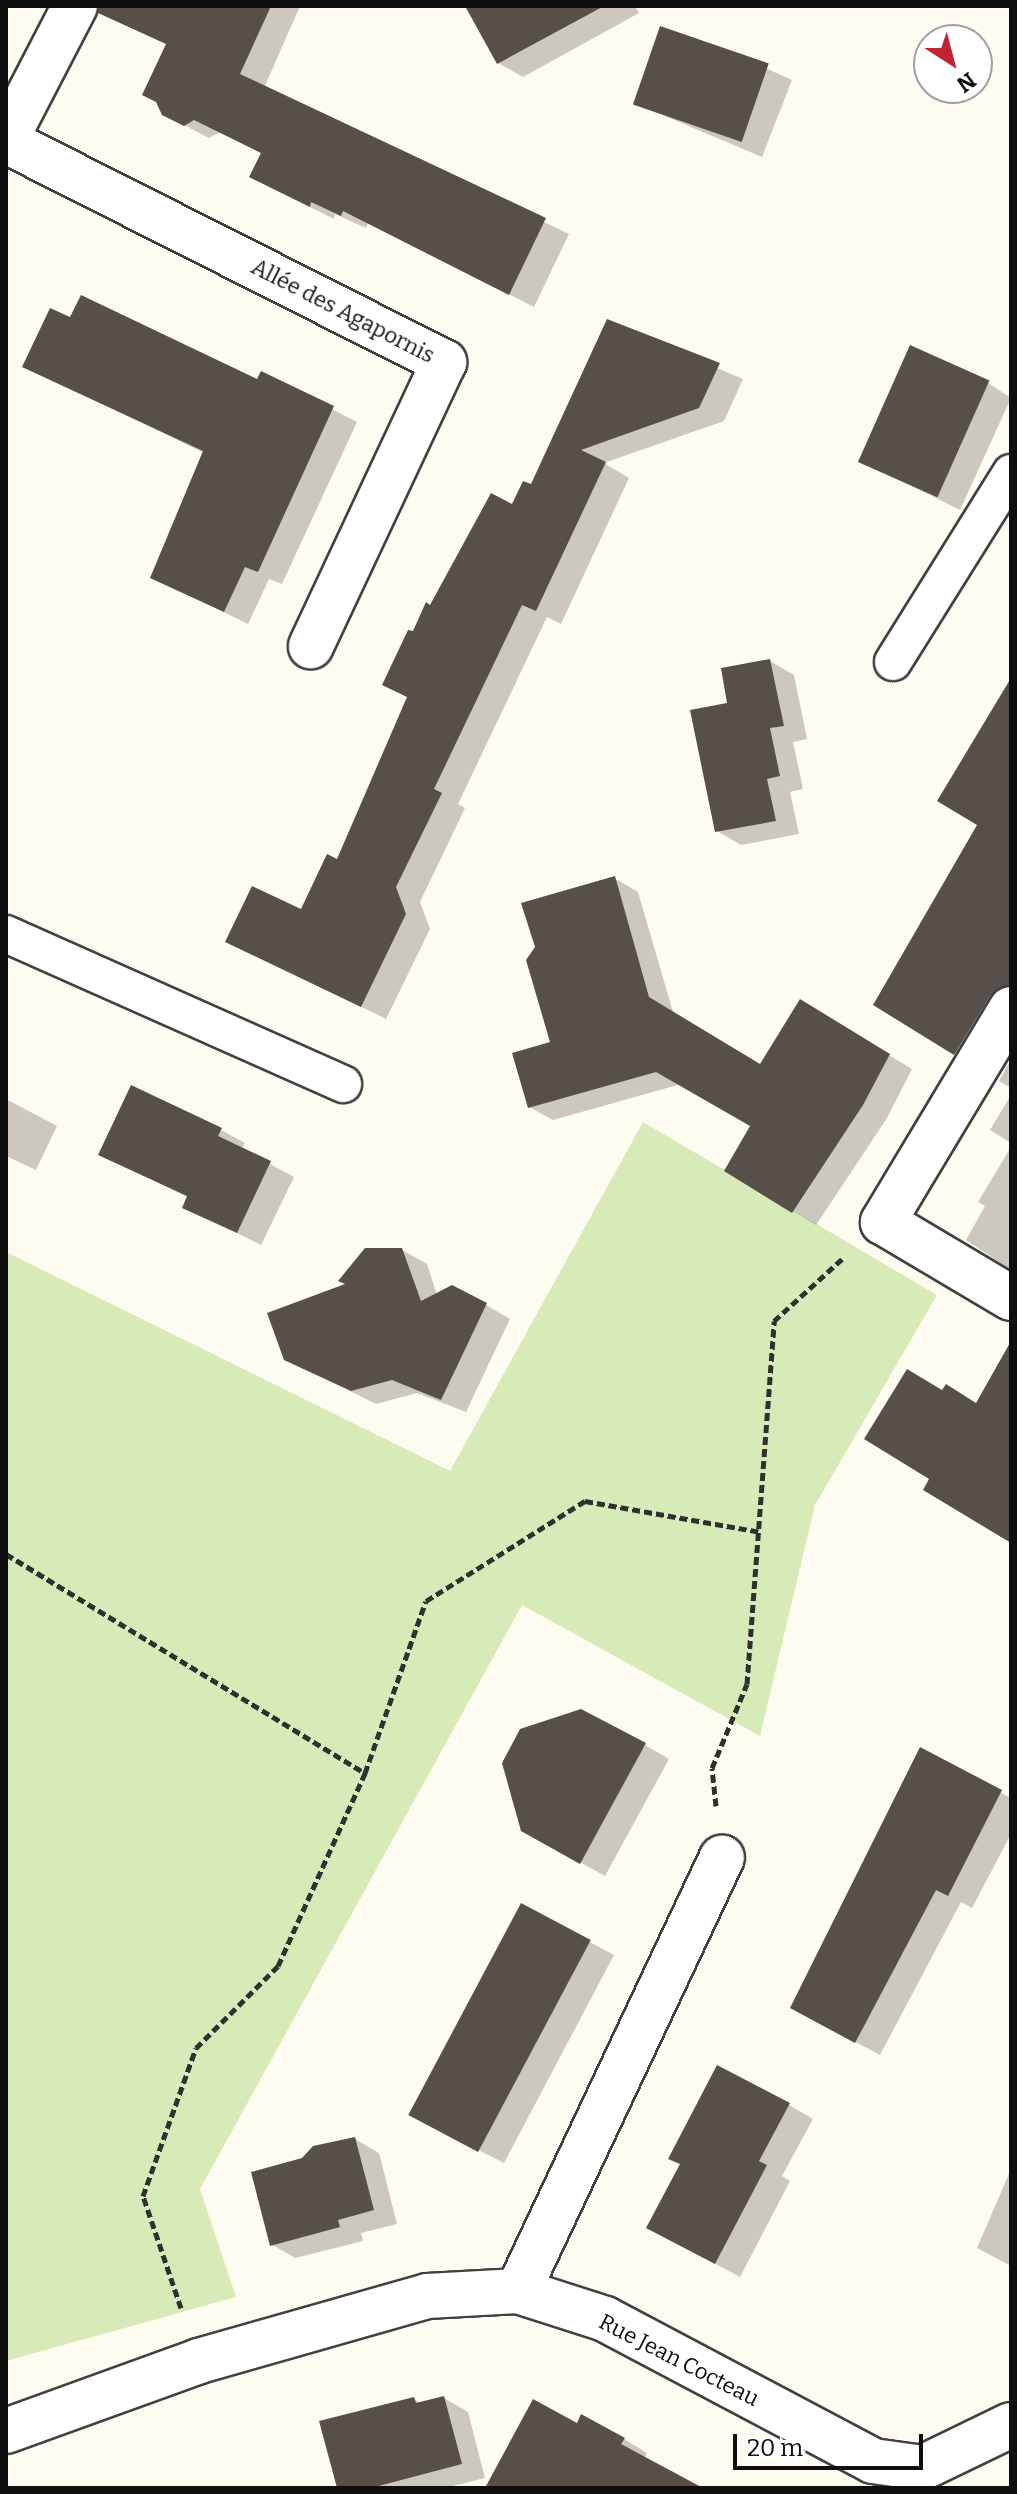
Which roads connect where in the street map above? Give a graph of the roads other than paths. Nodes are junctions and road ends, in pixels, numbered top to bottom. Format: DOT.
graph roads {
  1 [pos="75,6"];
  2 [pos="6,140"];
  3 [pos="1011,473"];
  4 [pos="311,646"];
  5 [pos="893,662"];
  6 [pos="6,934"];
  7 [pos="1011,1009"];
  8 [pos="343,1084"];
  9 [pos="1011,1298"];
  10 [pos="722,1858"];
  11 [pos="518,2291"];
  12 [pos="1011,2425"];
  13 [pos="6,2431"];
  1 -- 2 [label="street, Allée des Agapornis"];
  2 -- 4 [label="street, Allée des Agapornis"];
  3 -- 5 [label="lane"];
  6 -- 8 [label="lane"];
  7 -- 9 [label="street"];
  10 -- 11 [label="street"];
  11 -- 12 [label="street, Rue Jean Cocteau"];
  11 -- 13 [label="street, Rue Jean Cocteau"];
}
